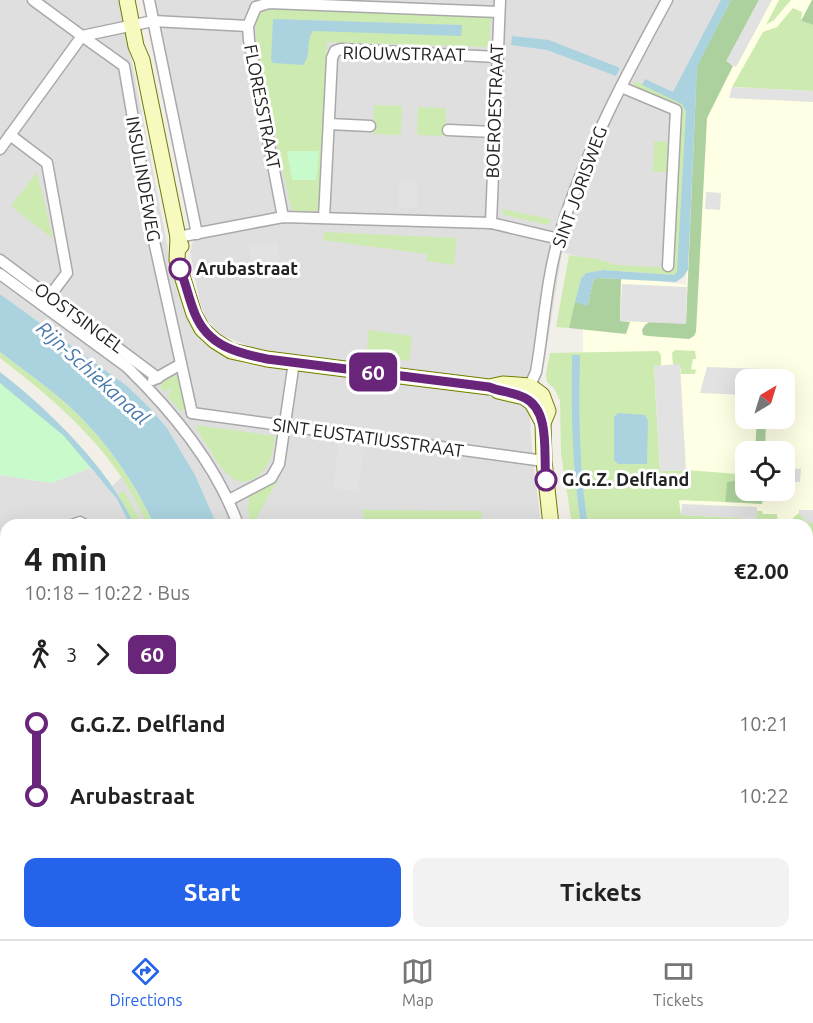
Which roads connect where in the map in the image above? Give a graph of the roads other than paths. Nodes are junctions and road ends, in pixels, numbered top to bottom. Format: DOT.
graph roads {
  1 [pos="33,0"];
  2 [pos="127,0"];
  3 [pos="136,0"];
  4 [pos="149,0"];
  5 [pos="500,0"];
  6 [pos="667,0"];
  7 [pos="330,3"];
  8 [pos="254,4"];
  9 [pos="416,5"];
  10 [pos="499,12"];
  11 [pos="142,24"];
  12 [pos="248,26"];
  13 [pos="82,36"];
  14 [pos="497,57"];
  15 [pos="621,87"];
  16 [pos="329,124"];
  17 [pos="370,126"];
  18 [pos="448,130"];
  19 [pos="494,132"];
  20 [pos="10,135"];
  21 [pos="0,149"];
  22 [pos="283,217"];
  23 [pos="324,218"];
  24 [pos="491,223"];
  25 [pos="197,234"];
  26 [pos="178,237"];
  27 [pos="559,238"];
  28 [pos="0,260"];
  29 [pos="668,266"];
  30 [pos="0,274"];
  31 [pos="47,301"];
  32 [pos="294,362"];
  33 [pos="181,364"];
  34 [pos="158,378"];
  35 [pos="145,385"];
  36 [pos="527,392"];
  37 [pos="192,413"];
  38 [pos="177,423"];
  39 [pos="284,427"];
  40 [pos="544,461"];
  41 [pos="229,500"];
  42 [pos="236,519"];
  43 [pos="550,519"];
  1 -- 13 [label="street, INSULINDEWEG"];
  2 -- 11 [label="main road, INSULINDEWEG"];
  3 -- 11 [label="main road, INSULINDEWEG"];
  4 -- 11 [label="street, INSULINDEWEG"];
  5 -- 10 [label="street, BOEROESTRAAT"];
  6 -- 15 [label="street, SINT JORISWEG"];
  7 -- 8 [label="street"];
  7 -- 9 [label="street"];
  8 -- 12 [label="street, FLORESSTRAAT"];
  9 -- 10 [label="street"];
  10 -- 14 [label="street, BOEROESTRAAT"];
  11 -- 12 [label="street"];
  11 -- 13 [label="street"];
  11 -- 25 [label="street, INSULINDEWEG"];
  11 -- 26 [label="main road, INSULINDEWEG"];
  12 -- 22 [label="street, FLORESSTRAAT"];
  13 -- 20 [label="street"];
  13 -- 33 [label="street, INSULINDEWEG"];
  14 -- 16 [label="street, RIOUWSTRAAT"];
  14 -- 19 [label="street, BOEROESTRAAT"];
  15 -- 27 [label="street, SINT JORISWEG"];
  15 -- 29 [label="street"];
  16 -- 17 [label="street"];
  16 -- 23 [label="street, RIOUWSTRAAT"];
  18 -- 19 [label="street"];
  19 -- 24 [label="street, BOEROESTRAAT"];
  20 -- 21 [label="street"];
  20 -- 31 [label="street"];
  22 -- 23 [label="street"];
  22 -- 25 [label="street"];
  23 -- 24 [label="street"];
  24 -- 27 [label="street"];
  25 -- 26 [label="street"];
  26 -- 32 [label="main road, INSULINDEWEG"];
  27 -- 36 [label="street, SINT JORISWEG"];
  28 -- 31 [label="street, OOSTSINGEL"];
  30 -- 31 [label="street, OOSTSINGEL"];
  31 -- 34 [label="street, OOSTSINGEL"];
  31 -- 35 [label="street, OOSTSINGEL"];
  32 -- 36 [label="main road, INSULINDEWEG"];
  32 -- 39 [label="street"];
  33 -- 34 [label="street"];
  33 -- 37 [label="street, INSULINDEWEG"];
  34 -- 35 [label="street"];
  35 -- 38 [label="street, OOSTSINGEL"];
  36 -- 40 [label="main road"];
  37 -- 38 [label="street"];
  37 -- 39 [label="street, SINT EUSTATIUSSTRAAT"];
  38 -- 41 [label="street, OOSTSINGEL"];
  39 -- 40 [label="street, SINT EUSTATIUSSTRAAT"];
  39 -- 41 [label="street"];
  40 -- 43 [label="main road"];
  41 -- 42 [label="street, OOSTSINGEL"];
}
